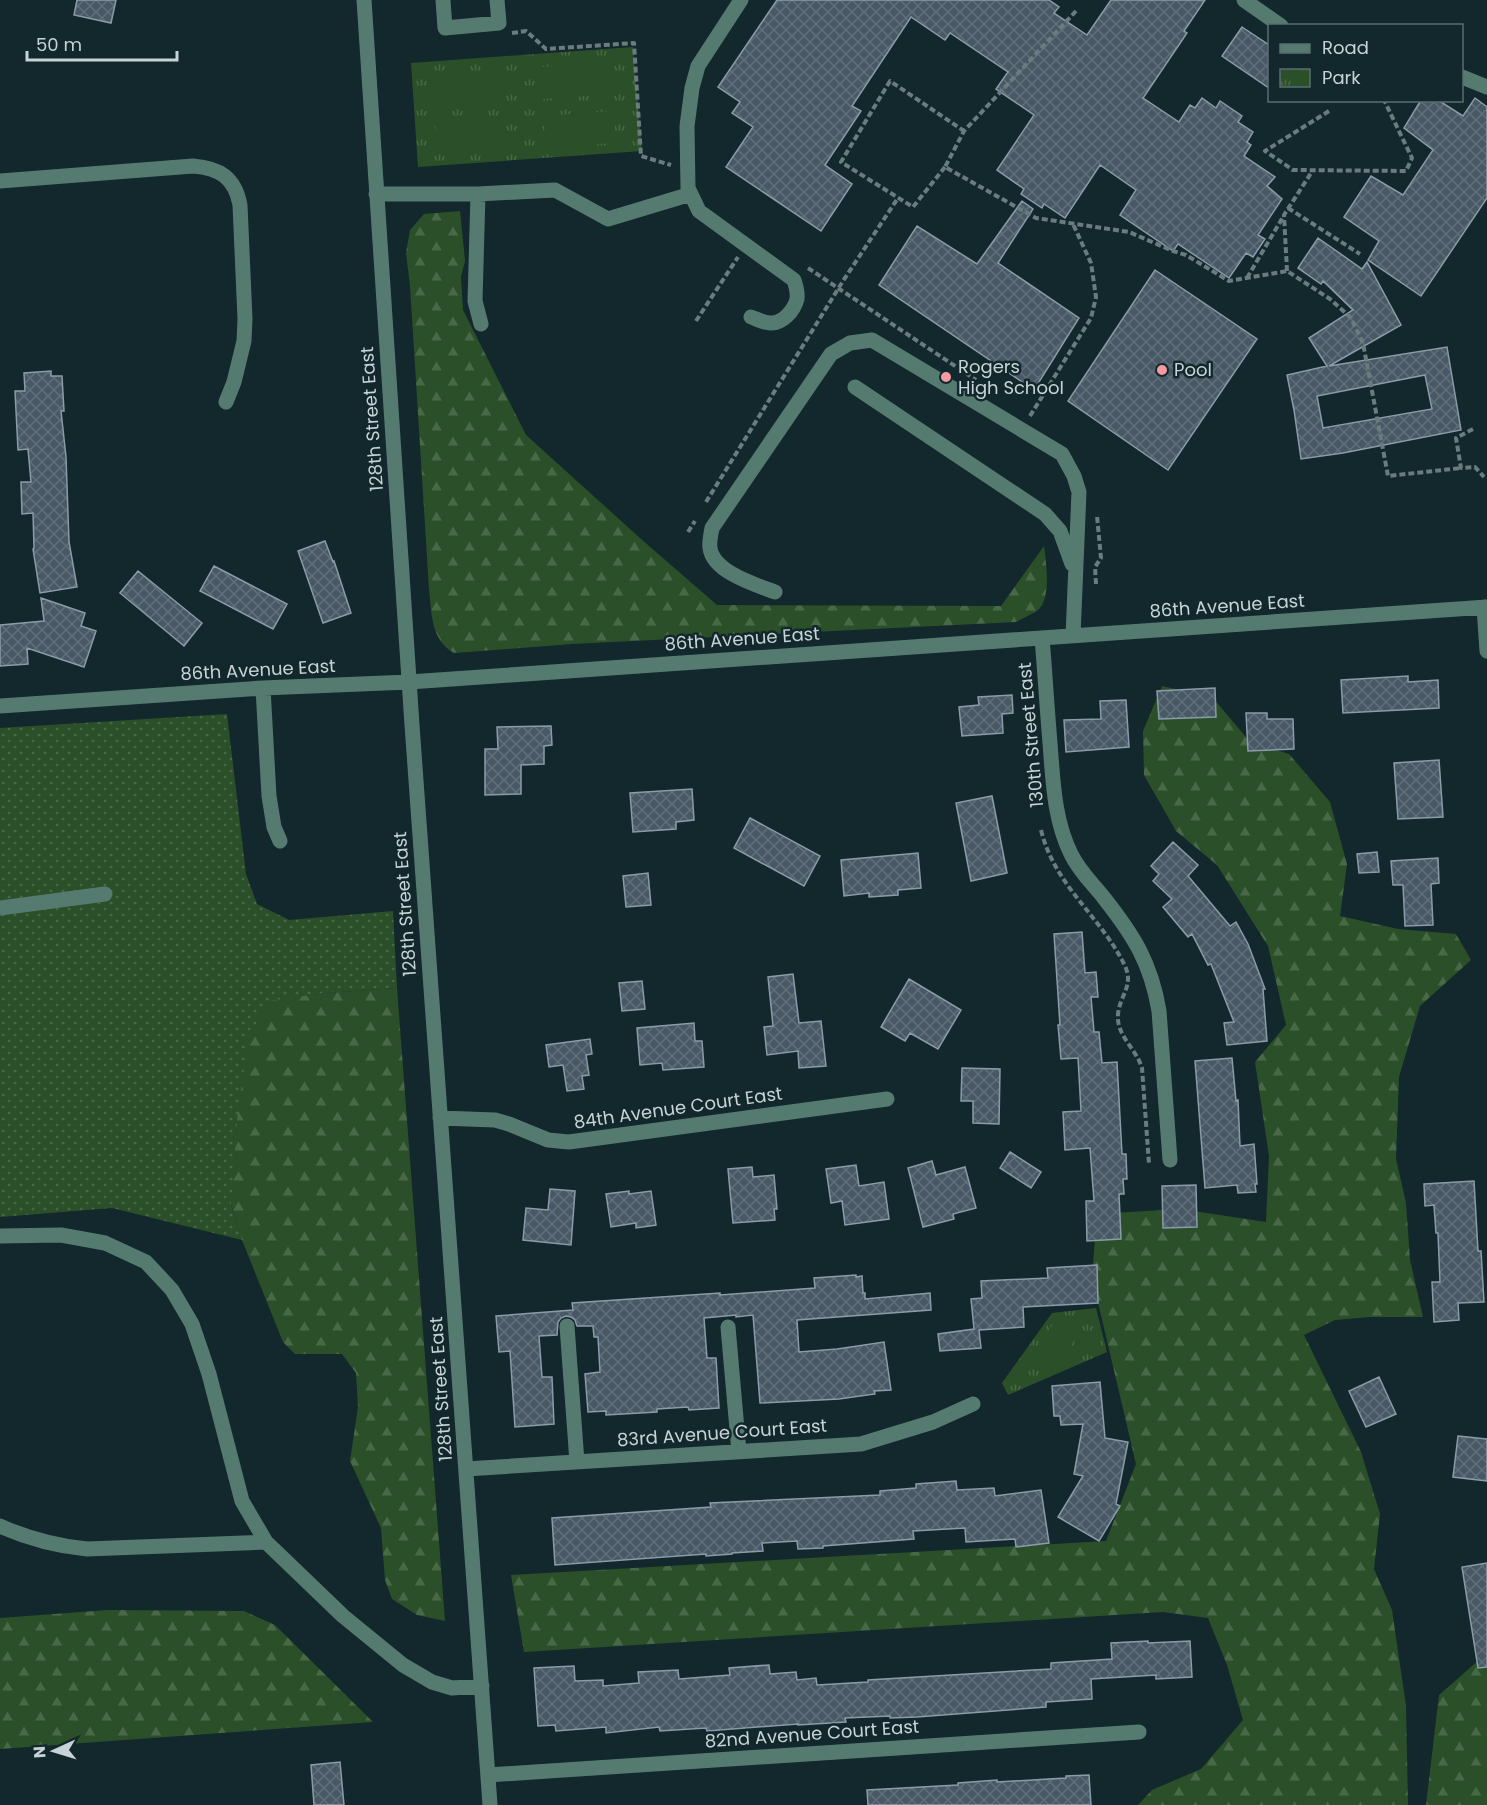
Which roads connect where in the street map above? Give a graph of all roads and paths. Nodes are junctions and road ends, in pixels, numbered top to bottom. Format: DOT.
graph roads {
  1 [pos="364,0"];
  2 [pos="443,0"];
  3 [pos="497,0"];
  4 [pos="741,0"];
  5 [pos="1244,0"];
  6 [pos="1076,10"];
  7 [pos="1278,24"];
  8 [pos="509,33"];
  9 [pos="1463,78"];
  10 [pos="1487,87"];
  11 [pos="1385,102"];
  12 [pos="1329,111"];
  13 [pos="964,131"];
  14 [pos="945,167"];
  15 [pos="688,168"];
  16 [pos="1313,170"];
  17 [pos="0,181"];
  18 [pos="376,194"];
  19 [pos="477,194"];
  20 [pos="691,194"];
  21 [pos="898,198"];
  22 [pos="1288,208"];
  23 [pos="1284,215"];
  24 [pos="1073,223"];
  25 [pos="746,244"];
  26 [pos="1360,254"];
  27 [pos="1287,271"];
  28 [pos="1247,278"];
  29 [pos="838,289"];
  30 [pos="751,317"];
  31 [pos="696,321"];
  32 [pos="481,324"];
  33 [pos="982,384"];
  34 [pos="855,387"];
  35 [pos="226,402"];
  36 [pos="1030,416"];
  37 [pos="1473,429"];
  38 [pos="1461,468"];
  39 [pos="1484,477"];
  40 [pos="688,532"];
  41 [pos="1075,572"];
  42 [pos="775,592"];
  43 [pos="1485,607"];
  44 [pos="1074,636"];
  45 [pos="1042,638"];
  46 [pos="1487,651"];
  47 [pos="409,682"];
  48 [pos="263,688"];
  49 [pos="0,706"];
  50 [pos="1039,821"];
  51 [pos="280,841"];
  52 [pos="105,894"];
  53 [pos="0,908"];
  54 [pos="887,1099"];
  55 [pos="440,1118"];
  56 [pos="1170,1160"];
  57 [pos="1149,1164"];
  58 [pos="0,1236"];
  59 [pos="567,1326"];
  60 [pos="729,1327"];
  61 [pos="973,1404"];
  62 [pos="739,1452"];
  63 [pos="577,1462"];
  64 [pos="466,1469"];
  65 [pos="0,1526"];
  66 [pos="266,1542"];
  67 [pos="482,1686"];
  68 [pos="1139,1732"];
  69 [pos="488,1775"];
  70 [pos="490,1805"];
  1 -- 18 [label="street, 128th Street East"];
  2 -- 3 [label="street"];
  4 -- 15 [label="street"];
  5 -- 7 [label="street"];
  6 -- 13 [label="path"];
  8 -- 15 [label="path"];
  9 -- 10 [label="street"];
  11 -- 16 [label="path"];
  12 -- 16 [label="path"];
  13 -- 14 [label="path"];
  13 -- 21 [label="path"];
  14 -- 21 [label="path"];
  14 -- 24 [label="path"];
  15 -- 20 [label="street"];
  16 -- 22 [label="path"];
  17 -- 35 [label="street"];
  18 -- 19 [label="street"];
  18 -- 47 [label="street, 128th Street East"];
  19 -- 20 [label="street"];
  19 -- 32 [label="street"];
  20 -- 25 [label="street"];
  21 -- 29 [label="path"];
  22 -- 23 [label="path"];
  22 -- 26 [label="path"];
  23 -- 27 [label="path"];
  23 -- 28 [label="path"];
  24 -- 28 [label="path"];
  24 -- 36 [label="path"];
  25 -- 30 [label="street"];
  25 -- 31 [label="path"];
  27 -- 28 [label="path"];
  27 -- 38 [label="path"];
  29 -- 33 [label="path"];
  29 -- 40 [label="path"];
  34 -- 41 [label="street"];
  37 -- 38 [label="path"];
  38 -- 39 [label="path"];
  41 -- 42 [label="street"];
  41 -- 44 [label="street"];
  43 -- 44 [label="street, 86th Avenue East"];
  43 -- 46 [label="street"];
  44 -- 45 [label="street, 86th Avenue East"];
  45 -- 47 [label="street, 86th Avenue East"];
  45 -- 56 [label="street, 130th Street East"];
  47 -- 48 [label="street, 86th Avenue East"];
  47 -- 55 [label="street, 128th Street East"];
  48 -- 49 [label="street, 86th Avenue East"];
  48 -- 51 [label="street"];
  50 -- 57 [label="path"];
  52 -- 53 [label="street"];
  54 -- 55 [label="street, 84th Avenue Court East"];
  55 -- 64 [label="street, 128th Street East"];
  58 -- 66 [label="street"];
  59 -- 63 [label="street"];
  60 -- 62 [label="street"];
  61 -- 62 [label="street, 83rd Avenue Court East"];
  62 -- 63 [label="street, 83rd Avenue Court East"];
  63 -- 64 [label="street, 83rd Avenue Court East"];
  64 -- 67 [label="street, 128th Street East"];
  65 -- 66 [label="street"];
  66 -- 67 [label="street"];
  67 -- 69 [label="street, 128th Street East"];
  68 -- 69 [label="street, 82nd Avenue Court East"];
  69 -- 70 [label="street, 128th Street East"];
}
